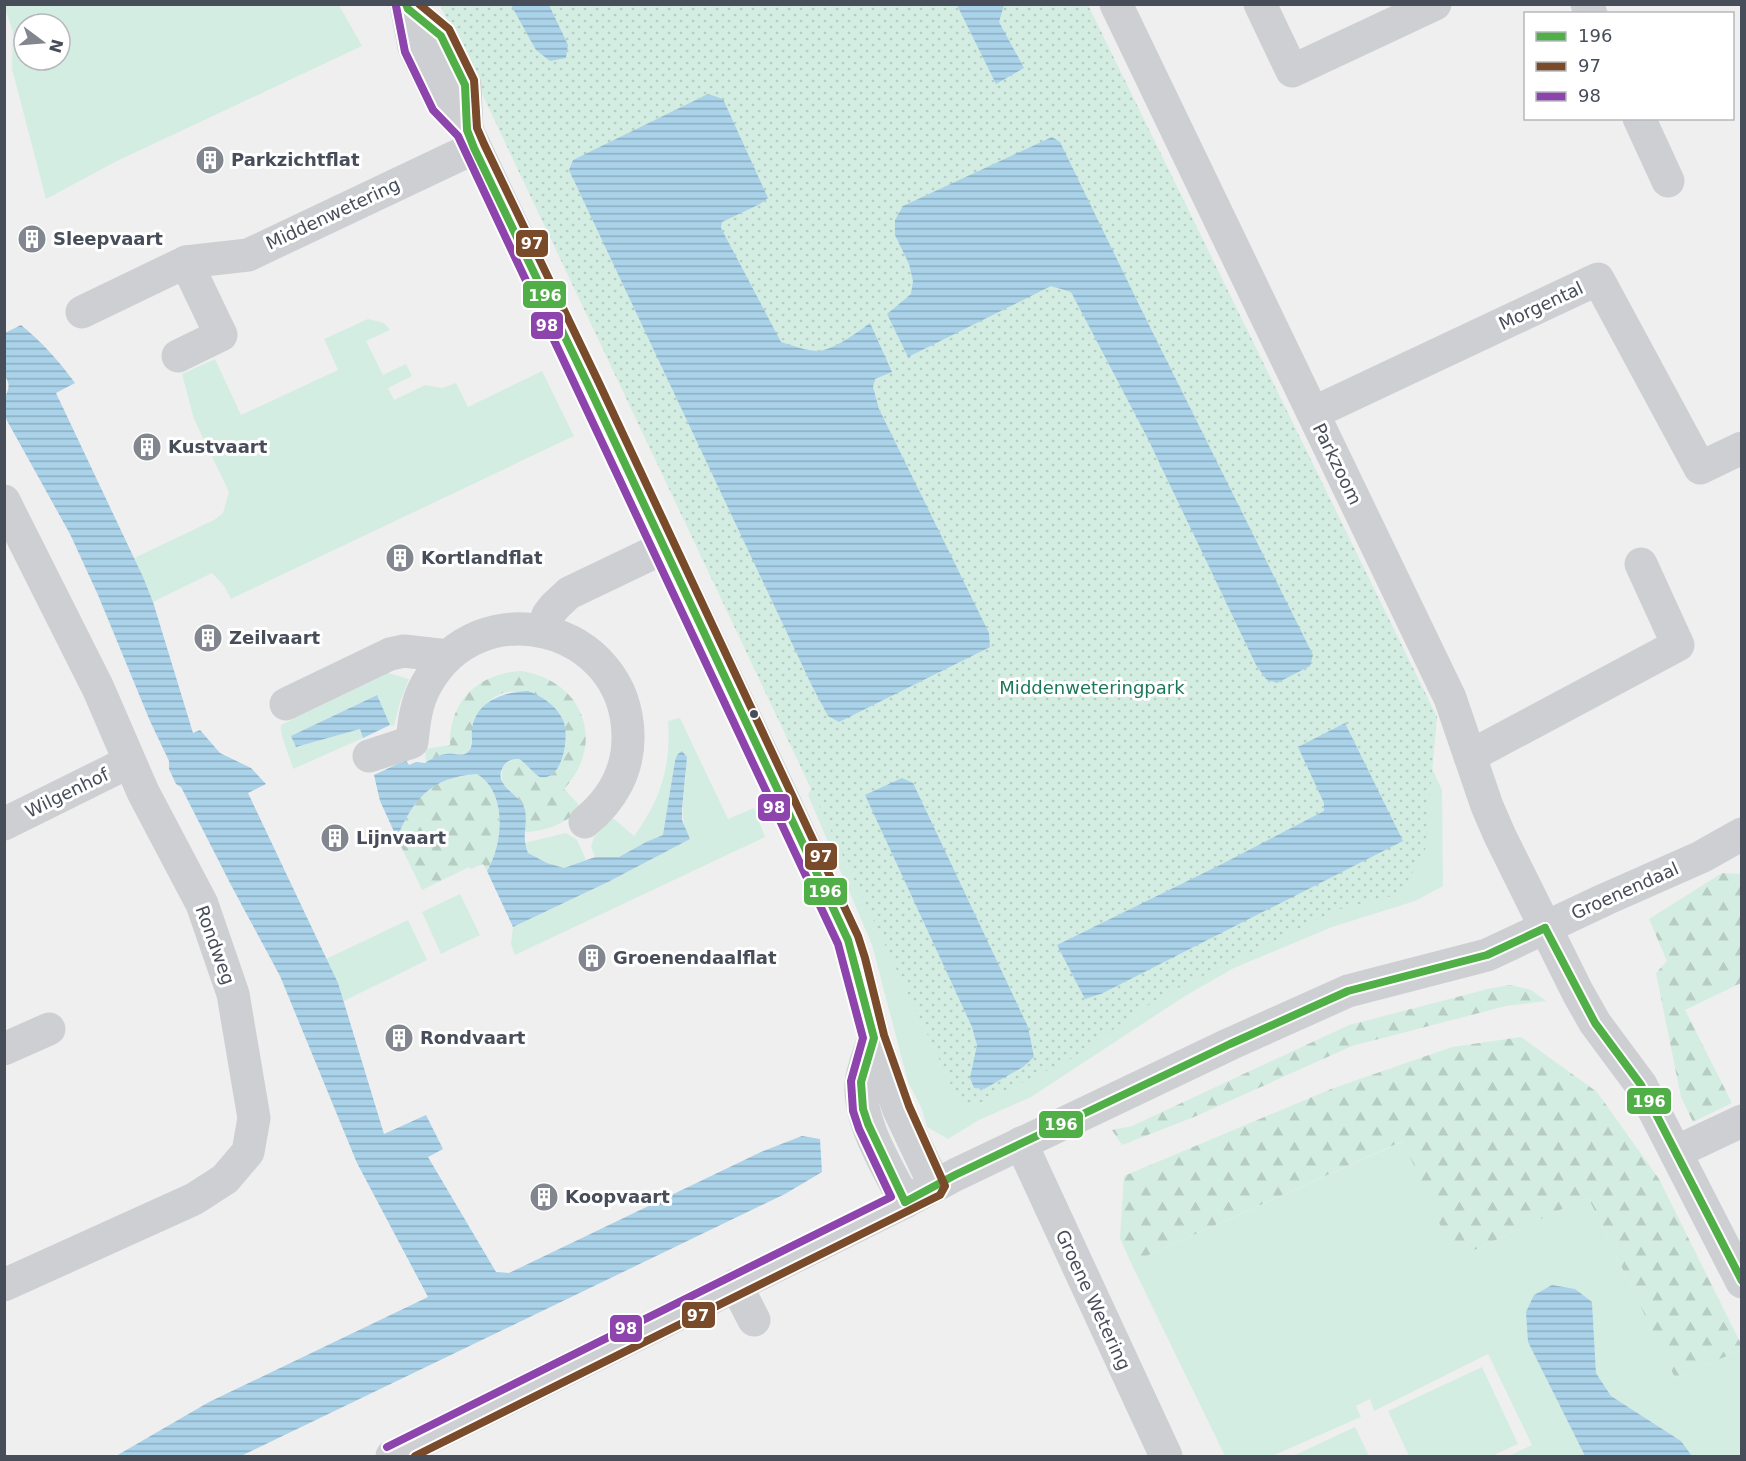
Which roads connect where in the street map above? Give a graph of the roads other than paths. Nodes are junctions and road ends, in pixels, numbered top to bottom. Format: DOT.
graph roads {
  1 [pos="1116,4"];
  2 [pos="1260,4"];
  3 [pos="1436,4"];
  4 [pos="407,7"];
  5 [pos="1641,120"];
  6 [pos="470,139"];
  7 [pos="1668,181"];
  8 [pos="186,262"];
  9 [pos="82,312"];
  10 [pos="178,356"];
  11 [pos="1312,413"];
  12 [pos="1742,448"];
  13 [pos="4,501"];
  14 [pos="663,548"];
  15 [pos="1641,564"];
  16 [pos="542,631"];
  17 [pos="448,656"];
  18 [pos="286,704"];
  19 [pos="369,756"];
  20 [pos="1470,756"];
  21 [pos="129,762"];
  22 [pos="585,822"];
  23 [pos="4,824"];
  24 [pos="1742,834"];
  25 [pos="1545,928"];
  26 [pos="49,1029"];
  27 [pos="874,1038"];
  28 [pos="4,1049"];
  29 [pos="1742,1122"];
  30 [pos="1021,1143"];
  31 [pos="1676,1152"];
  32 [pos="935,1186"];
  33 [pos="905,1202"];
  34 [pos="1742,1282"];
  35 [pos="4,1285"];
  36 [pos="735,1285"];
  37 [pos="754,1320"];
  38 [pos="434,1448"];
  39 [pos="392,1456"];
  40 [pos="1166,1456"];
  1 -- 11 [label="street, Parkzoom"];
  2 -- 3 [label="street"];
  4 -- 6 [label="street"];
  5 -- 7 [label="street"];
  6 -- 8 [label="street, Middenwetering"];
  6 -- 14 [label="street"];
  8 -- 9 [label="street, Middenwetering"];
  8 -- 10 [label="street"];
  11 -- 12 [label="street, Morgental"];
  11 -- 20 [label="street, Parkzoom"];
  13 -- 21 [label="street, Rondweg"];
  14 -- 16 [label="street"];
  14 -- 27 [label="street"];
  15 -- 20 [label="street"];
  16 -- 17 [label="street"];
  16 -- 22 [label="street"];
  17 -- 18 [label="street"];
  17 -- 19 [label="street"];
  20 -- 25 [label="street, Parkzoom"];
  21 -- 23 [label="street, Wilgenhof"];
  21 -- 35 [label="street, Rondweg"];
  24 -- 25 [label="street, Groenendaal"];
  25 -- 30 [label="street, Groenendaal"];
  25 -- 31 [label="street, Parkzoom"];
  26 -- 28 [label="street"];
  27 -- 32 [label="street"];
  27 -- 33 [label="street"];
  29 -- 31 [label="street"];
  30 -- 32 [label="street, Groenendaal"];
  30 -- 40 [label="street, Groene Wetering"];
  31 -- 34 [label="street, Parkzoom"];
  32 -- 33 [label="street, Groenendaal"];
  33 -- 36 [label="street, Groenendaal"];
  36 -- 37 [label="street"];
  36 -- 38 [label="street, Groenendaal"];
  38 -- 39 [label="street, Groenendaal"];
}
